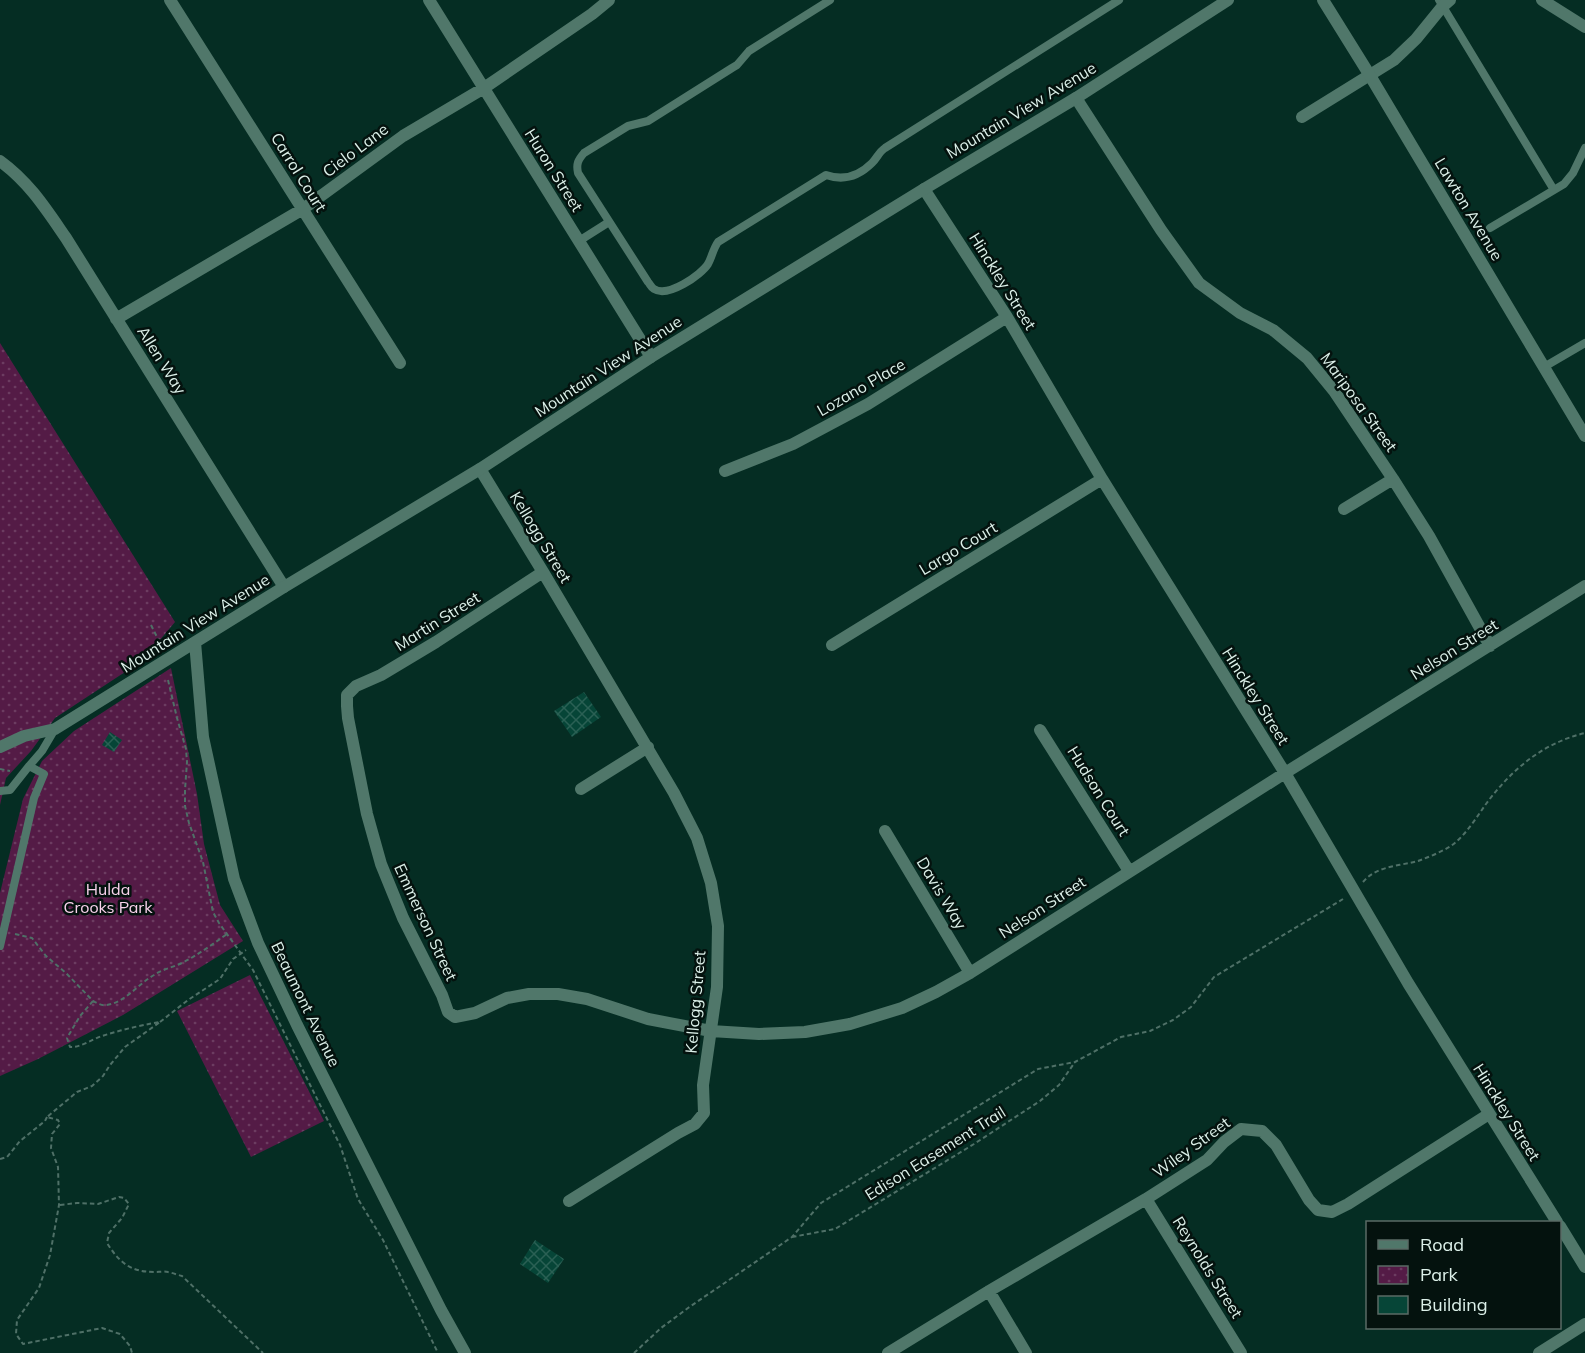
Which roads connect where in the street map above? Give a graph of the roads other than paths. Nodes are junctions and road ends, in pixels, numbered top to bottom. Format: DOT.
graph roads {
  1 [pos="170,0"];
  2 [pos="429,0"];
  3 [pos="609,0"];
  4 [pos="830,0"];
  5 [pos="1119,0"];
  6 [pos="1228,0"];
  7 [pos="1323,0"];
  8 [pos="1542,0"];
  9 [pos="1444,2"];
  10 [pos="1585,27"];
  11 [pos="1370,74"];
  12 [pos="484,88"];
  13 [pos="1076,98"];
  14 [pos="1302,117"];
  15 [pos="1585,148"];
  16 [pos="0,161"];
  17 [pos="924,189"];
  18 [pos="1554,190"];
  19 [pos="303,209"];
  20 [pos="609,222"];
  21 [pos="1490,228"];
  22 [pos="579,241"];
  23 [pos="1007,317"];
  24 [pos="116,319"];
  25 [pos="1585,343"];
  26 [pos="651,357"];
  27 [pos="400,363"];
  28 [pos="1544,368"];
  29 [pos="1585,436"];
  30 [pos="480,469"];
  31 [pos="725,471"];
  32 [pos="1102,479"];
  33 [pos="1393,479"];
  34 [pos="1344,509"];
  35 [pos="543,572"];
  36 [pos="1585,586"];
  37 [pos="284,587"];
  38 [pos="195,642"];
  39 [pos="832,645"];
  40 [pos="1490,646"];
  41 [pos="347,695"];
  42 [pos="55,729"];
  43 [pos="1040,730"];
  44 [pos="0,747"];
  45 [pos="648,747"];
  46 [pos="29,766"];
  47 [pos="1285,773"];
  48 [pos="581,789"];
  49 [pos="0,791"];
  50 [pos="885,831"];
  51 [pos="1129,871"];
  52 [pos="0,946"];
  53 [pos="970,973"];
  54 [pos="456,1017"];
  55 [pos="711,1031"];
  56 [pos="1489,1114"];
  57 [pos="1146,1199"];
  58 [pos="569,1201"];
  59 [pos="1556,1221"];
  60 [pos="1561,1229"];
  61 [pos="1585,1267"];
  62 [pos="989,1291"];
  63 [pos="1585,1324"];
  64 [pos="465,1353"];
  65 [pos="888,1353"];
  66 [pos="1026,1353"];
  67 [pos="1241,1353"];
  68 [pos="1539,1353"];
  1 -- 19 [label="street, Carrol Court"];
  2 -- 12 [label="street, Huron Street"];
  3 -- 12 [label="street, Cielo Lane"];
  4 -- 20 [label="lane"];
  5 -- 20 [label="lane"];
  6 -- 13 [label="street, Mountain View Avenue"];
  7 -- 11 [label="street, Lawton Avenue"];
  8 -- 10 [label="street"];
  9 -- 11 [label="street"];
  9 -- 18 [label="lane"];
  11 -- 14 [label="street"];
  11 -- 28 [label="street, Lawton Avenue"];
  12 -- 19 [label="street, Cielo Lane"];
  12 -- 22 [label="street, Huron Street"];
  13 -- 17 [label="street, Mountain View Avenue"];
  13 -- 33 [label="street, Mariposa Street"];
  15 -- 18 [label="lane"];
  16 -- 24 [label="street, Allen Way"];
  17 -- 23 [label="street, Hinckley Street"];
  17 -- 26 [label="street, Mountain View Avenue"];
  18 -- 21 [label="lane"];
  19 -- 24 [label="street, Cielo Lane"];
  19 -- 27 [label="street, Carrol Court"];
  20 -- 22 [label="lane"];
  22 -- 26 [label="street, Huron Street"];
  23 -- 31 [label="street, Lozano Place"];
  23 -- 32 [label="street, Hinckley Street"];
  24 -- 37 [label="street, Allen Way"];
  25 -- 28 [label="lane"];
  26 -- 30 [label="street, Mountain View Avenue"];
  28 -- 29 [label="street, Lawton Avenue"];
  30 -- 35 [label="street, Kellogg Street"];
  30 -- 37 [label="street, Mountain View Avenue"];
  32 -- 39 [label="street, Largo Court"];
  32 -- 47 [label="street, Hinckley Street"];
  33 -- 34 [label="street"];
  33 -- 40 [label="street, Mariposa Street"];
  35 -- 41 [label="street, Martin Street"];
  35 -- 45 [label="street, Kellogg Street"];
  36 -- 40 [label="street, Nelson Street"];
  37 -- 38 [label="street, Mountain View Avenue"];
  38 -- 42 [label="street, Mountain View Avenue"];
  38 -- 64 [label="street, Beaumont Avenue"];
  40 -- 47 [label="street, Nelson Street"];
  41 -- 54 [label="street, Emmerson Street"];
  42 -- 44 [label="street, Mountain View Avenue"];
  42 -- 46 [label="lane"];
  43 -- 51 [label="street, Hudson Court"];
  45 -- 48 [label="street"];
  45 -- 55 [label="street, Kellogg Street"];
  46 -- 49 [label="lane"];
  46 -- 52 [label="lane"];
  47 -- 51 [label="street, Nelson Street"];
  47 -- 56 [label="street, Hinckley Street"];
  50 -- 53 [label="street, Davis Way"];
  51 -- 53 [label="street, Nelson Street"];
  53 -- 55 [label="street, Nelson Street"];
  54 -- 55 [label="street, Nelson Street"];
  55 -- 58 [label="street, Kellogg Street"];
  56 -- 57 [label="street, Wiley Street"];
  56 -- 59 [label="street, Hinckley Street"];
  57 -- 62 [label="street, Wiley Street"];
  57 -- 67 [label="street, Reynolds Street"];
  60 -- 61 [label="street, Hinckley Street"];
  62 -- 65 [label="street, Wiley Street"];
  62 -- 66 [label="street"];
  63 -- 68 [label="street"];
}
